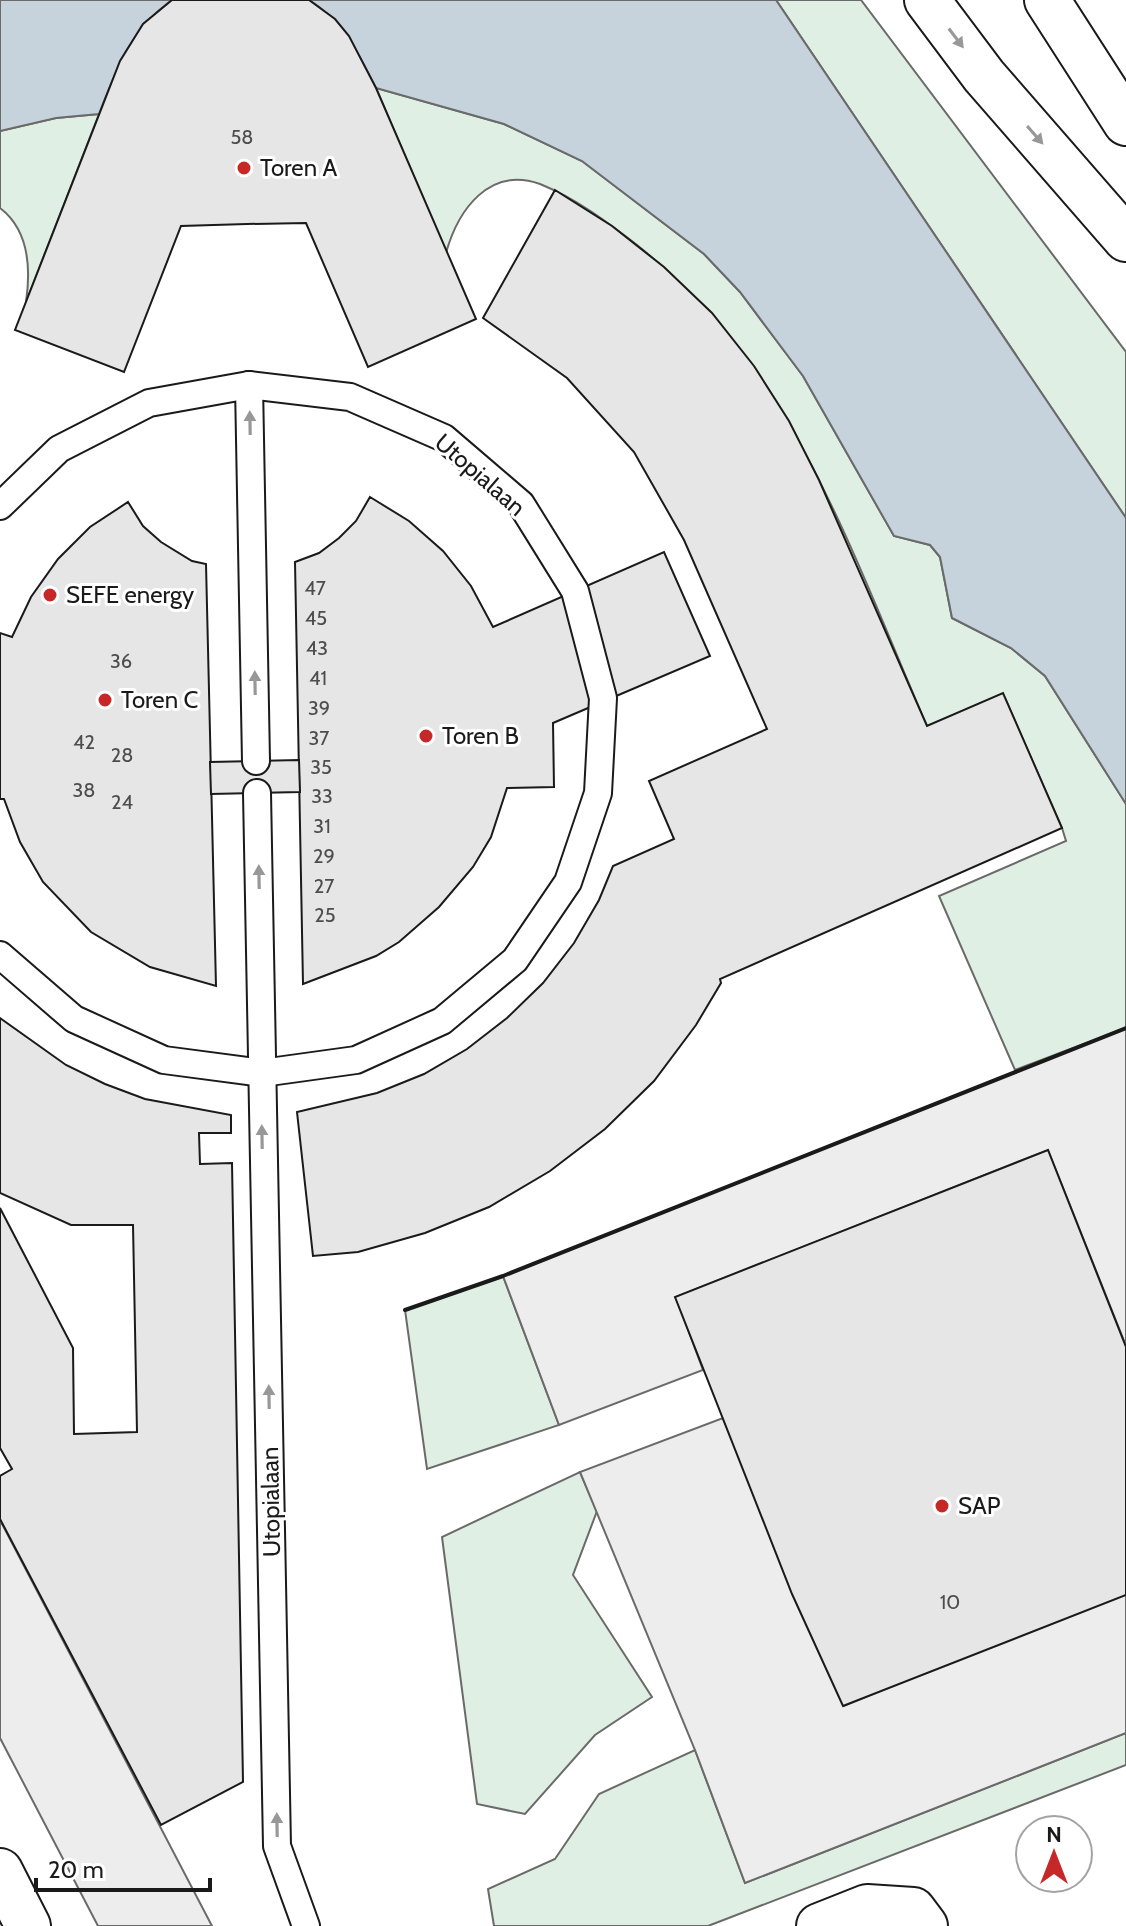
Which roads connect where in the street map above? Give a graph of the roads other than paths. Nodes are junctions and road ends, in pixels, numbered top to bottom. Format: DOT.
graph roads {
  1 [pos="927,0"];
  2 [pos="1047,0"];
  3 [pos="1126,123"];
  4 [pos="1126,239"];
  5 [pos="249,385"];
  6 [pos="0,506"];
  7 [pos="256,761"];
  8 [pos="257,793"];
  9 [pos="0,955"];
  10 [pos="262,1073"];
  11 [pos="0,1871"];
  12 [pos="28,1926"];
  13 [pos="306,1926"];
  14 [pos="819,1926"];
  15 [pos="925,1926"];
  1 -- 4 [label="main road, one-way"];
  2 -- 3 [label="main road"];
  5 -- 6 [label="lane, Utopialaan"];
  7 -- 5 [label="lane, one-way"];
  5 -- 10 [label="lane, Utopialaan"];
  10 -- 8 [label="lane, Utopialaan, one-way"];
  9 -- 10 [label="lane, Utopialaan"];
  13 -- 10 [label="lane, Utopialaan, one-way"];
  11 -- 12 [label="main road"];
  14 -- 15 [label="main road"];
}
